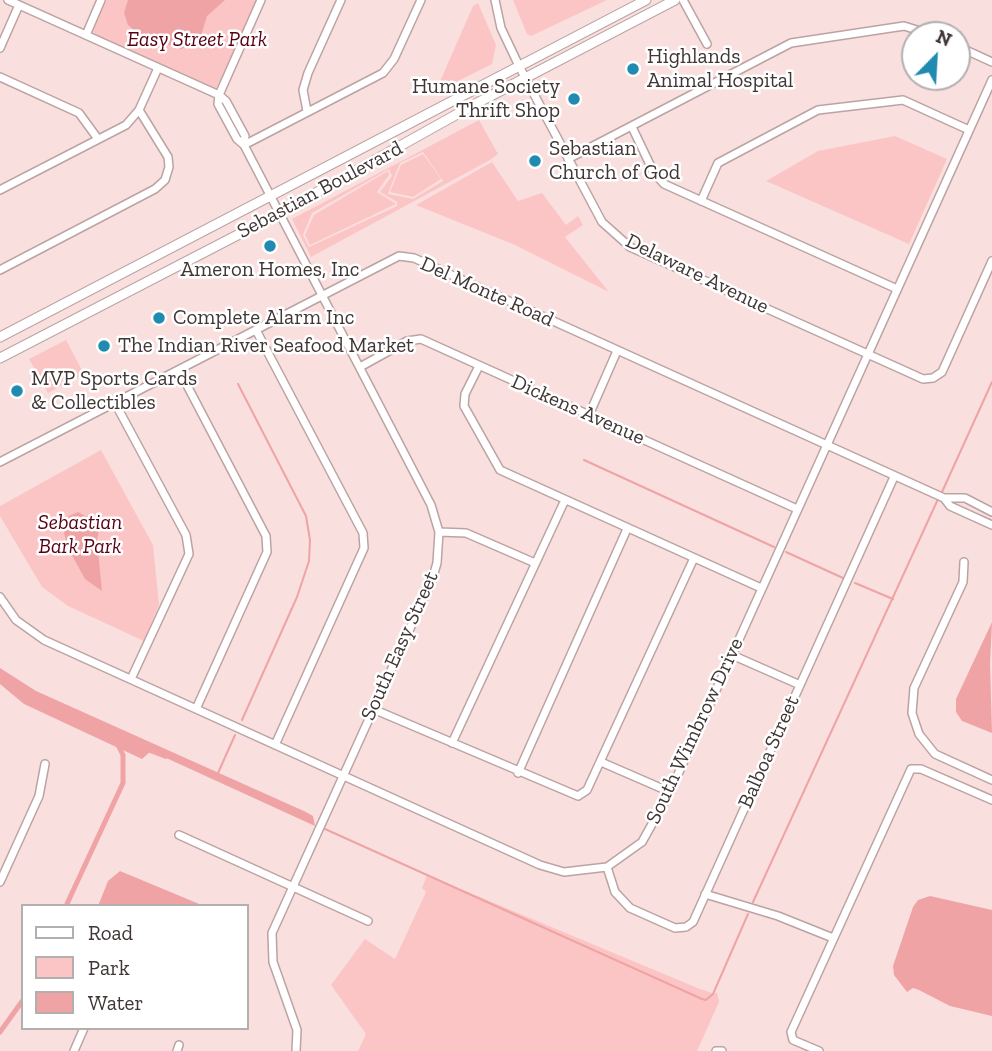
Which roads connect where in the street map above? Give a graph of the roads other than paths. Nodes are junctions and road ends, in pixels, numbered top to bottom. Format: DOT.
graph roads {
  1 [pos="8,0"];
  2 [pos="101,0"];
  3 [pos="261,0"];
  4 [pos="341,0"];
  5 [pos="421,0"];
  6 [pos="495,0"];
  7 [pos="646,0"];
  8 [pos="676,0"];
  9 [pos="683,0"];
  10 [pos="19,5"];
  11 [pos="901,26"];
  12 [pos="86,35"];
  13 [pos="706,44"];
  14 [pos="0,48"];
  15 [pos="971,52"];
  16 [pos="992,62"];
  17 [pos="519,66"];
  18 [pos="158,68"];
  19 [pos="0,78"];
  20 [pos="525,78"];
  21 [pos="992,80"];
  22 [pos="219,95"];
  23 [pos="139,110"];
  24 [pos="307,111"];
  25 [pos="632,127"];
  26 [pos="969,130"];
  27 [pos="98,139"];
  28 [pos="244,145"];
  29 [pos="568,159"];
  30 [pos="0,190"];
  31 [pos="271,196"];
  32 [pos="701,201"];
  33 [pos="280,214"];
  34 [pos="992,261"];
  35 [pos="0,270"];
  36 [pos="897,289"];
  37 [pos="322,296"];
  38 [pos="256,330"];
  39 [pos="0,337"];
  40 [pos="617,351"];
  41 [pos="867,354"];
  42 [pos="0,358"];
  43 [pos="479,366"];
  44 [pos="360,367"];
  45 [pos="179,370"];
  46 [pos="115,403"];
  47 [pos="589,415"];
  48 [pos="827,446"];
  49 [pos="0,462"];
  50 [pos="894,477"];
  51 [pos="944,498"];
  52 [pos="565,500"];
  53 [pos="976,504"];
  54 [pos="797,509"];
  55 [pos="992,512"];
  56 [pos="971,516"];
  57 [pos="992,525"];
  58 [pos="627,529"];
  59 [pos="439,532"];
  60 [pos="694,558"];
  61 [pos="964,562"];
  62 [pos="535,563"];
  63 [pos="761,589"];
  64 [pos="0,597"];
  65 [pos="732,655"];
  66 [pos="131,679"];
  67 [pos="800,685"];
  68 [pos="196,709"];
  69 [pos="373,709"];
  70 [pos="452,743"];
  71 [pos="275,746"];
  72 [pos="601,762"];
  73 [pos="45,764"];
  74 [pos="518,773"];
  75 [pos="343,776"];
  76 [pos="992,780"];
  77 [pos="670,792"];
  78 [pos="992,800"];
  79 [pos="179,835"];
  80 [pos="607,867"];
  81 [pos="0,882"];
  82 [pos="293,886"];
  83 [pos="705,894"];
  84 [pos="368,921"];
  85 [pos="833,938"];
  86 [pos="83,1030"];
  87 [pos="74,1051"];
  88 [pos="296,1051"];
  89 [pos="716,1051"];
  90 [pos="722,1051"];
  91 [pos="819,1051"];
  1 -- 10 [label="street"];
  2 -- 12 [label="street"];
  3 -- 22 [label="street"];
  4 -- 24 [label="street"];
  5 -- 24 [label="street"];
  6 -- 17 [label="street, Delaware Avenue"];
  7 -- 17 [label="main road, Sebastian Boulevard"];
  8 -- 20 [label="main road, Sebastian Boulevard"];
  9 -- 13 [label="street"];
  10 -- 12 [label="street"];
  10 -- 14 [label="street"];
  11 -- 25 [label="street"];
  12 -- 18 [label="street"];
  15 -- 16 [label="street"];
  17 -- 20 [label="street, Delaware Avenue"];
  17 -- 31 [label="main road, Sebastian Boulevard"];
  18 -- 22 [label="street"];
  18 -- 23 [label="street"];
  19 -- 27 [label="street"];
  20 -- 29 [label="street, Delaware Avenue"];
  20 -- 33 [label="main road, Sebastian Boulevard"];
  21 -- 26 [label="street, South Wimbrow Drive"];
  22 -- 28 [label="street, South Easy Street"];
  23 -- 27 [label="street"];
  23 -- 35 [label="street"];
  24 -- 28 [label="street"];
  25 -- 29 [label="street"];
  25 -- 32 [label="street"];
  26 -- 32 [label="street"];
  26 -- 36 [label="street, South Wimbrow Drive"];
  27 -- 30 [label="street"];
  28 -- 31 [label="street, South Easy Street"];
  29 -- 41 [label="street, Delaware Avenue"];
  31 -- 33 [label="street, South Easy Street"];
  31 -- 39 [label="main road, Sebastian Boulevard"];
  32 -- 36 [label="street"];
  33 -- 37 [label="street, South Easy Street"];
  33 -- 42 [label="main road, Sebastian Boulevard"];
  34 -- 41 [label="street, Delaware Avenue"];
  36 -- 41 [label="street, South Wimbrow Drive"];
  37 -- 38 [label="street, Del Monte Road"];
  37 -- 40 [label="street, Del Monte Road"];
  37 -- 44 [label="street, South Easy Street"];
  38 -- 45 [label="street, Del Monte Road"];
  38 -- 71 [label="street"];
  40 -- 47 [label="street"];
  40 -- 48 [label="street, Del Monte Road"];
  41 -- 48 [label="street, South Wimbrow Drive"];
  43 -- 44 [label="street, Dickens Avenue"];
  43 -- 47 [label="street, Dickens Avenue"];
  43 -- 52 [label="street"];
  44 -- 59 [label="street, South Easy Street"];
  45 -- 46 [label="street, Del Monte Road"];
  45 -- 68 [label="street"];
  46 -- 49 [label="street, Del Monte Road"];
  46 -- 66 [label="street"];
  47 -- 54 [label="street, Dickens Avenue"];
  48 -- 50 [label="street, Del Monte Road"];
  48 -- 54 [label="street, South Wimbrow Drive"];
  50 -- 51 [label="street, Del Monte Road"];
  50 -- 67 [label="street, Balboa Street"];
  51 -- 53 [label="street"];
  51 -- 56 [label="street"];
  52 -- 58 [label="street"];
  52 -- 62 [label="street"];
  53 -- 55 [label="street"];
  53 -- 56 [label="street"];
  54 -- 63 [label="street, South Wimbrow Drive"];
  56 -- 57 [label="street"];
  58 -- 60 [label="street"];
  58 -- 74 [label="street"];
  59 -- 62 [label="street"];
  59 -- 69 [label="street, South Easy Street"];
  60 -- 63 [label="street"];
  60 -- 72 [label="street"];
  61 -- 76 [label="street"];
  62 -- 70 [label="street"];
  63 -- 65 [label="street, South Wimbrow Drive"];
  64 -- 66 [label="street, South Wimbrow Drive"];
  65 -- 67 [label="street"];
  65 -- 77 [label="street, South Wimbrow Drive"];
  66 -- 68 [label="street, South Wimbrow Drive"];
  67 -- 83 [label="street, Balboa Street"];
  68 -- 71 [label="street, South Wimbrow Drive"];
  69 -- 70 [label="street"];
  69 -- 75 [label="street, South Easy Street"];
  70 -- 74 [label="street"];
  71 -- 75 [label="street, South Wimbrow Drive"];
  72 -- 74 [label="street"];
  72 -- 77 [label="street"];
  73 -- 81 [label="street"];
  75 -- 80 [label="street, South Wimbrow Drive"];
  75 -- 82 [label="street, South Easy Street"];
  77 -- 80 [label="street, South Wimbrow Drive"];
  78 -- 85 [label="street"];
  79 -- 82 [label="street"];
  80 -- 83 [label="street, Balboa Street"];
  82 -- 84 [label="street"];
  82 -- 88 [label="street, South Easy Street"];
  83 -- 85 [label="street"];
  85 -- 91 [label="street"];
  86 -- 87 [label="street"];
  89 -- 90 [label="street"];
}
